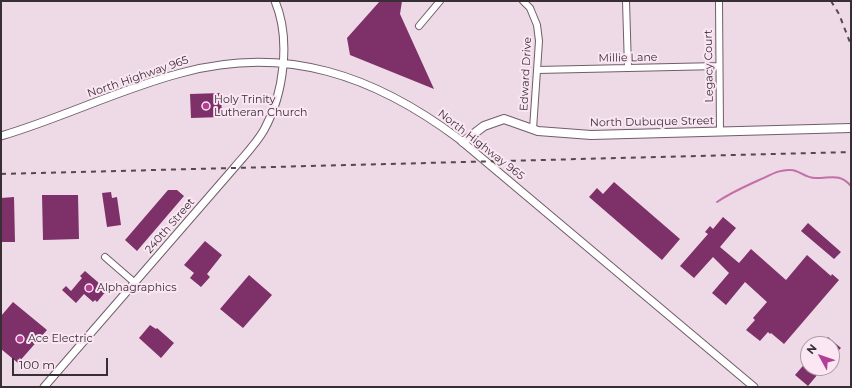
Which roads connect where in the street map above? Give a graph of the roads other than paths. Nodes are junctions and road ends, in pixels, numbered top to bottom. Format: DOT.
graph roads {
  1 [pos="275,1"];
  2 [pos="440,1"];
  3 [pos="523,1"];
  4 [pos="626,1"];
  5 [pos="719,1"];
  6 [pos="419,26"];
  7 [pos="283,63"];
  8 [pos="719,66"];
  9 [pos="628,68"];
  10 [pos="537,70"];
  11 [pos="851,128"];
  12 [pos="533,129"];
  13 [pos="720,131"];
  14 [pos="1,136"];
  15 [pos="463,142"];
  16 [pos="105,257"];
  17 [pos="135,283"];
  18 [pos="44,387"];
  19 [pos="754,387"];
  1 -- 7 [label="street, 240th Street"];
  2 -- 6 [label="street"];
  3 -- 10 [label="street, Edward Drive"];
  4 -- 9 [label="street"];
  5 -- 8 [label="street, Legacy Court"];
  7 -- 14 [label="street, North Highway 965"];
  7 -- 15 [label="street, North Highway 965"];
  7 -- 17 [label="street, 240th Street"];
  8 -- 9 [label="street, Millie Lane"];
  8 -- 13 [label="street, Legacy Court"];
  9 -- 10 [label="street, Millie Lane"];
  10 -- 12 [label="street, Edward Drive"];
  11 -- 13 [label="main road, North Dubuque Street"];
  12 -- 13 [label="main road, North Dubuque Street"];
  12 -- 15 [label="main road, North Dubuque Street"];
  15 -- 19 [label="street, North Highway 965"];
  16 -- 17 [label="street"];
  17 -- 18 [label="street, 240th Street"];
}
